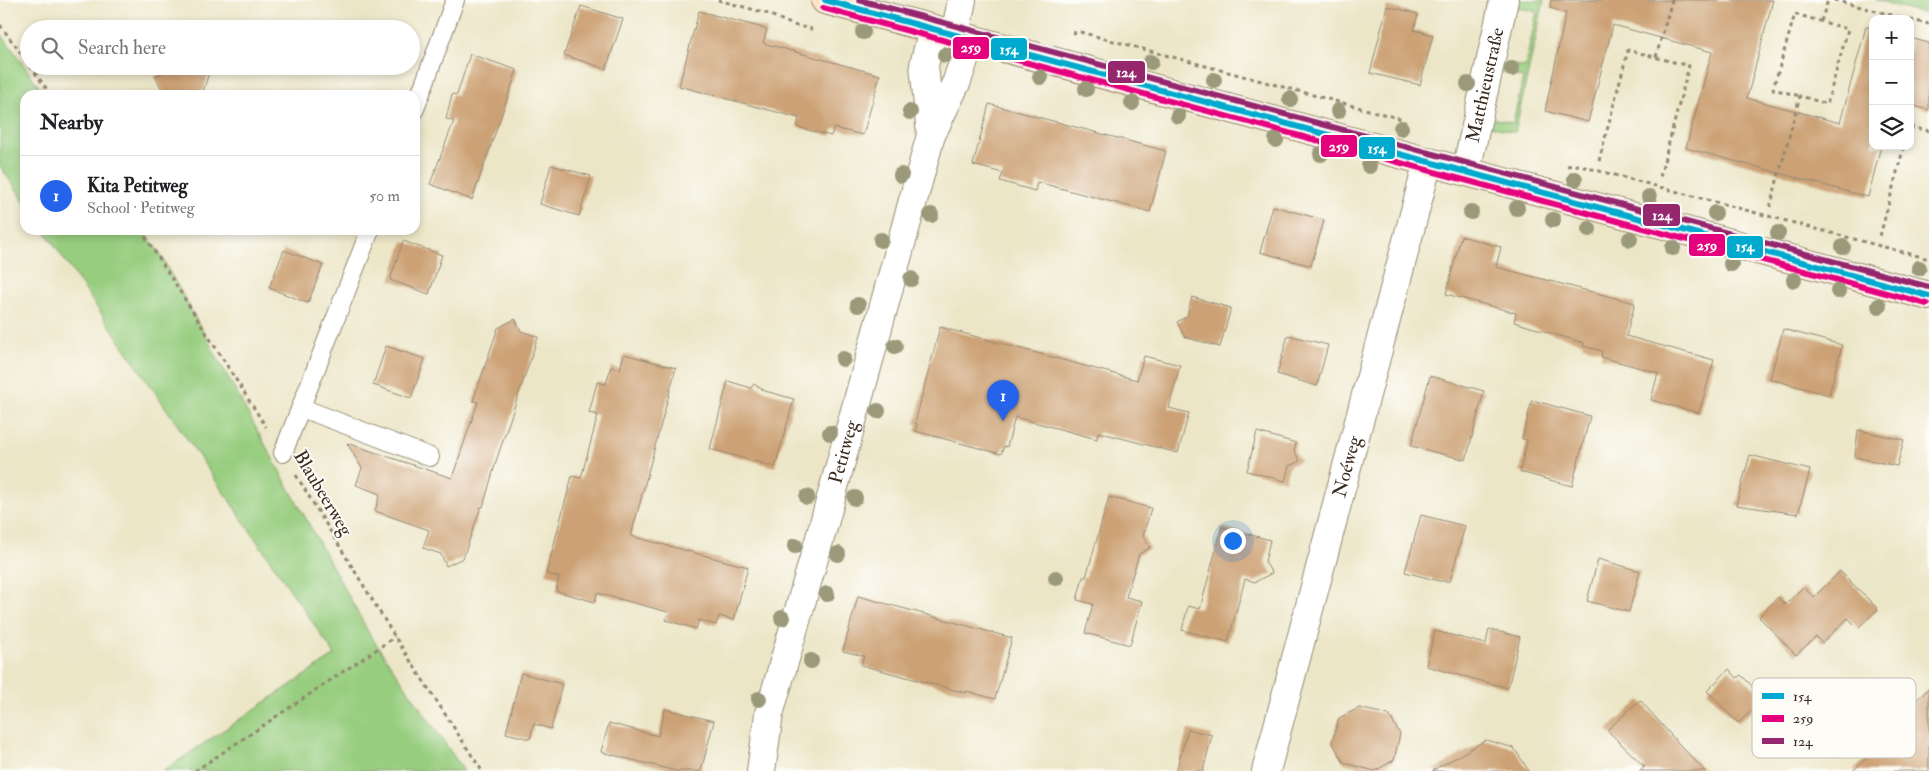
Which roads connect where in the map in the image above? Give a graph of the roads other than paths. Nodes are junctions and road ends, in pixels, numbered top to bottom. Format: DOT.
graph roads {
  1 [pos="455,0"];
  2 [pos="825,0"];
  3 [pos="962,0"];
  4 [pos="1504,0"];
  5 [pos="953,34"];
  6 [pos="420,95"];
  7 [pos="931,135"];
  8 [pos="1428,162"];
  9 [pos="1466,172"];
  10 [pos="368,235"];
  11 [pos="1929,296"];
  12 [pos="302,408"];
  13 [pos="283,453"];
  14 [pos="430,457"];
  15 [pos="761,771"];
  16 [pos="1266,771"];
  1 -- 6 [label="lane"];
  2 -- 5 [label="street"];
  3 -- 5 [label="street"];
  4 -- 9 [label="street, Matthieustraße"];
  5 -- 7 [label="street, Petitweg"];
  5 -- 7 [label="street, Petitweg"];
  5 -- 8 [label="street"];
  7 -- 15 [label="street, Petitweg"];
  8 -- 9 [label="street"];
  8 -- 16 [label="street, Noéweg"];
  9 -- 11 [label="street"];
  10 -- 12 [label="lane"];
  12 -- 13 [label="lane"];
  12 -- 14 [label="lane"];
}
